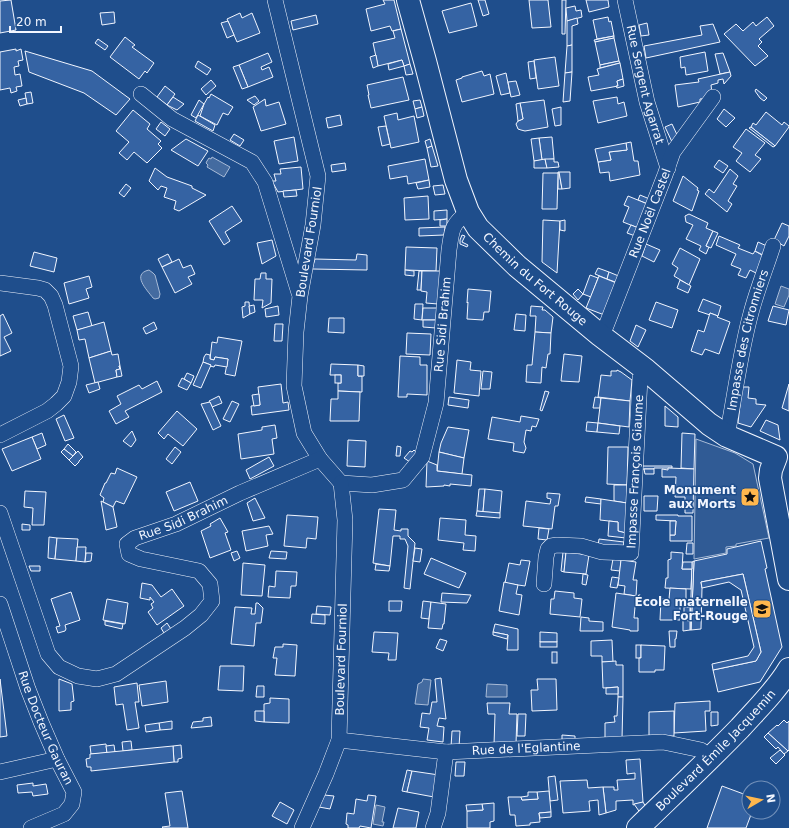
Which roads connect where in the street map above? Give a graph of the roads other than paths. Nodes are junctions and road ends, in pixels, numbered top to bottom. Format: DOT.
graph roads {
  1 [pos="275,0"];
  2 [pos="408,0"];
  3 [pos="625,0"];
  4 [pos="141,94"];
  5 [pos="713,97"];
  6 [pos="668,168"];
  7 [pos="468,212"];
  8 [pos="773,246"];
  9 [pos="0,283"];
  10 [pos="300,296"];
  11 [pos="600,336"];
  12 [pos="646,370"];
  13 [pos="0,435"];
  14 [pos="727,436"];
  15 [pos="320,459"];
  16 [pos="783,459"];
  17 [pos="340,483"];
  18 [pos="1,521"];
  19 [pos="789,579"];
  20 [pos="544,584"];
  21 [pos="0,604"];
  22 [pos="789,669"];
  23 [pos="339,740"];
  24 [pos="446,752"];
  25 [pos="710,758"];
  26 [pos="57,759"];
  27 [pos="0,772"];
  28 [pos="30,828"];
  29 [pos="302,828"];
  30 [pos="432,828"];
  31 [pos="638,828"];
  1 -- 10 [label="street, Boulevard Fourniol"];
  2 -- 7 [label="main road, Chemin du Fort Rouge"];
  3 -- 6 [label="street, Rue Sergent Agarrat"];
  4 -- 10 [label="street"];
  5 -- 6 [label="street, Rue Noël Castel"];
  6 -- 11 [label="street, Rue Noël Castel"];
  7 -- 11 [label="main road, Chemin du Fort Rouge"];
  7 -- 17 [label="street, Rue Sidi Brahim"];
  8 -- 14 [label="street, Impasse des Citronniers"];
  9 -- 13 [label="street"];
  10 -- 15 [label="street, Boulevard Fourniol"];
  11 -- 12 [label="main road, Chemin du Fort Rouge"];
  12 -- 14 [label="main road, Chemin du Fort Rouge"];
  12 -- 20 [label="street, Impasse François Giaume"];
  14 -- 16 [label="main road, Chemin du Fort Rouge"];
  15 -- 17 [label="street"];
  15 -- 18 [label="street, Rue Sidi Brahim"];
  16 -- 19 [label="main road"];
  17 -- 23 [label="street, Boulevard Fourniol"];
  21 -- 26 [label="street, Rue Docteur Gauran"];
  22 -- 25 [label="main road, Boulevard Émile Jacquemin"];
  23 -- 24 [label="street, Rue de l'Eglantine"];
  23 -- 29 [label="street, Boulevard Fourniol"];
  24 -- 25 [label="street, Rue de l'Eglantine"];
  24 -- 30 [label="street"];
  25 -- 31 [label="main road, Boulevard Émile Jacquemin"];
  26 -- 27 [label="street"];
  26 -- 28 [label="street, Rue Docteur Gauran"];
}
